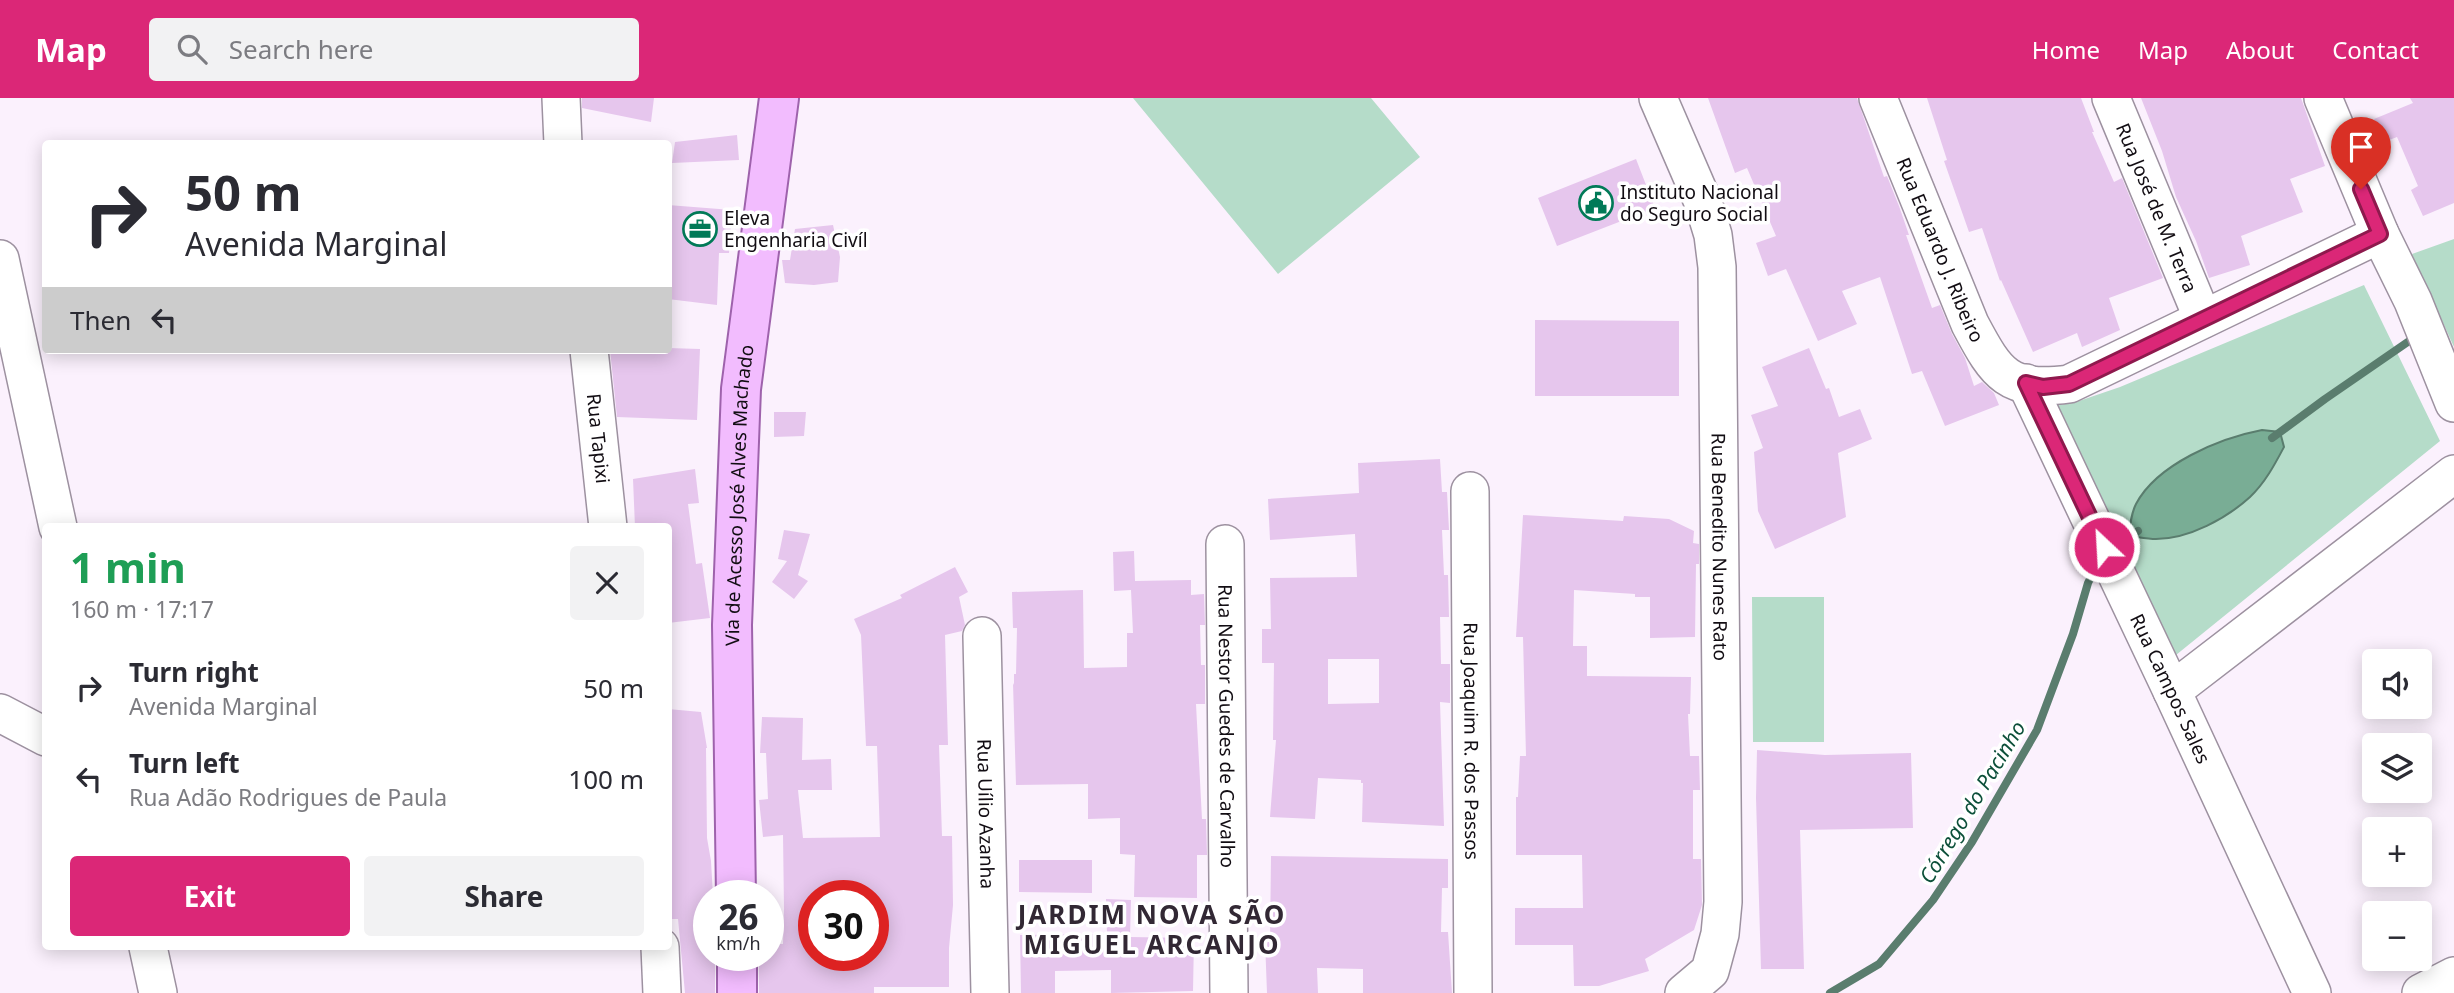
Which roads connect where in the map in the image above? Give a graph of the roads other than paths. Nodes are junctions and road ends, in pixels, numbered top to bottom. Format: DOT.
graph roads {
  1 [pos="561,98"];
  2 [pos="779,98"];
  3 [pos="1658,98"];
  4 [pos="1878,98"];
  5 [pos="2110,98"];
  6 [pos="2323,98"];
  7 [pos="563,140"];
  8 [pos="2380,234"];
  9 [pos="0,259"];
  10 [pos="2203,319"];
  11 [pos="589,354"];
  12 [pos="2026,383"];
  13 [pos="2454,403"];
  14 [pos="2454,474"];
  15 [pos="1470,491"];
  16 [pos="57,523"];
  17 [pos="608,523"];
  18 [pos="1225,544"];
  19 [pos="982,636"];
  20 [pos="2172,691"];
  21 [pos="0,713"];
  22 [pos="42,735"];
  23 [pos="736,880"];
  24 [pos="149,950"];
  25 [pos="660,950"];
  26 [pos="737,971"];
  27 [pos="2454,976"];
  28 [pos="158,993"];
  29 [pos="662,993"];
  30 [pos="737,993"];
  31 [pos="990,993"];
  32 [pos="1229,993"];
  33 [pos="1473,993"];
  34 [pos="1684,993"];
  35 [pos="2312,993"];
  36 [pos="2421,993"];
  1 -- 7 [label="street"];
  2 -- 23 [label="main road, Via de Acesso José Alves Machado"];
  3 -- 34 [label="street, Rua Benedito Nunes Rato"];
  4 -- 12 [label="street, Rua Eduardo J. Ribeiro"];
  5 -- 10 [label="street, Rua José de M. Terra"];
  6 -- 8 [label="street"];
  8 -- 10 [label="street"];
  8 -- 13 [label="street"];
  9 -- 16 [label="street"];
  10 -- 12 [label="street"];
  11 -- 17 [label="street, Rua Tapixi"];
  12 -- 20 [label="street, Rua Campos Sales"];
  14 -- 20 [label="street"];
  15 -- 33 [label="street, Rua Joaquim R. dos Passos"];
  18 -- 32 [label="street, Rua Nestor Guedes de Carvalho"];
  19 -- 31 [label="street, Rua Uílio Azanha"];
  20 -- 35 [label="street, Rua Campos Sales"];
  21 -- 22 [label="street"];
  24 -- 28 [label="street"];
  25 -- 29 [label="street"];
  26 -- 30 [label="main road"];
  27 -- 36 [label="street"];
}
